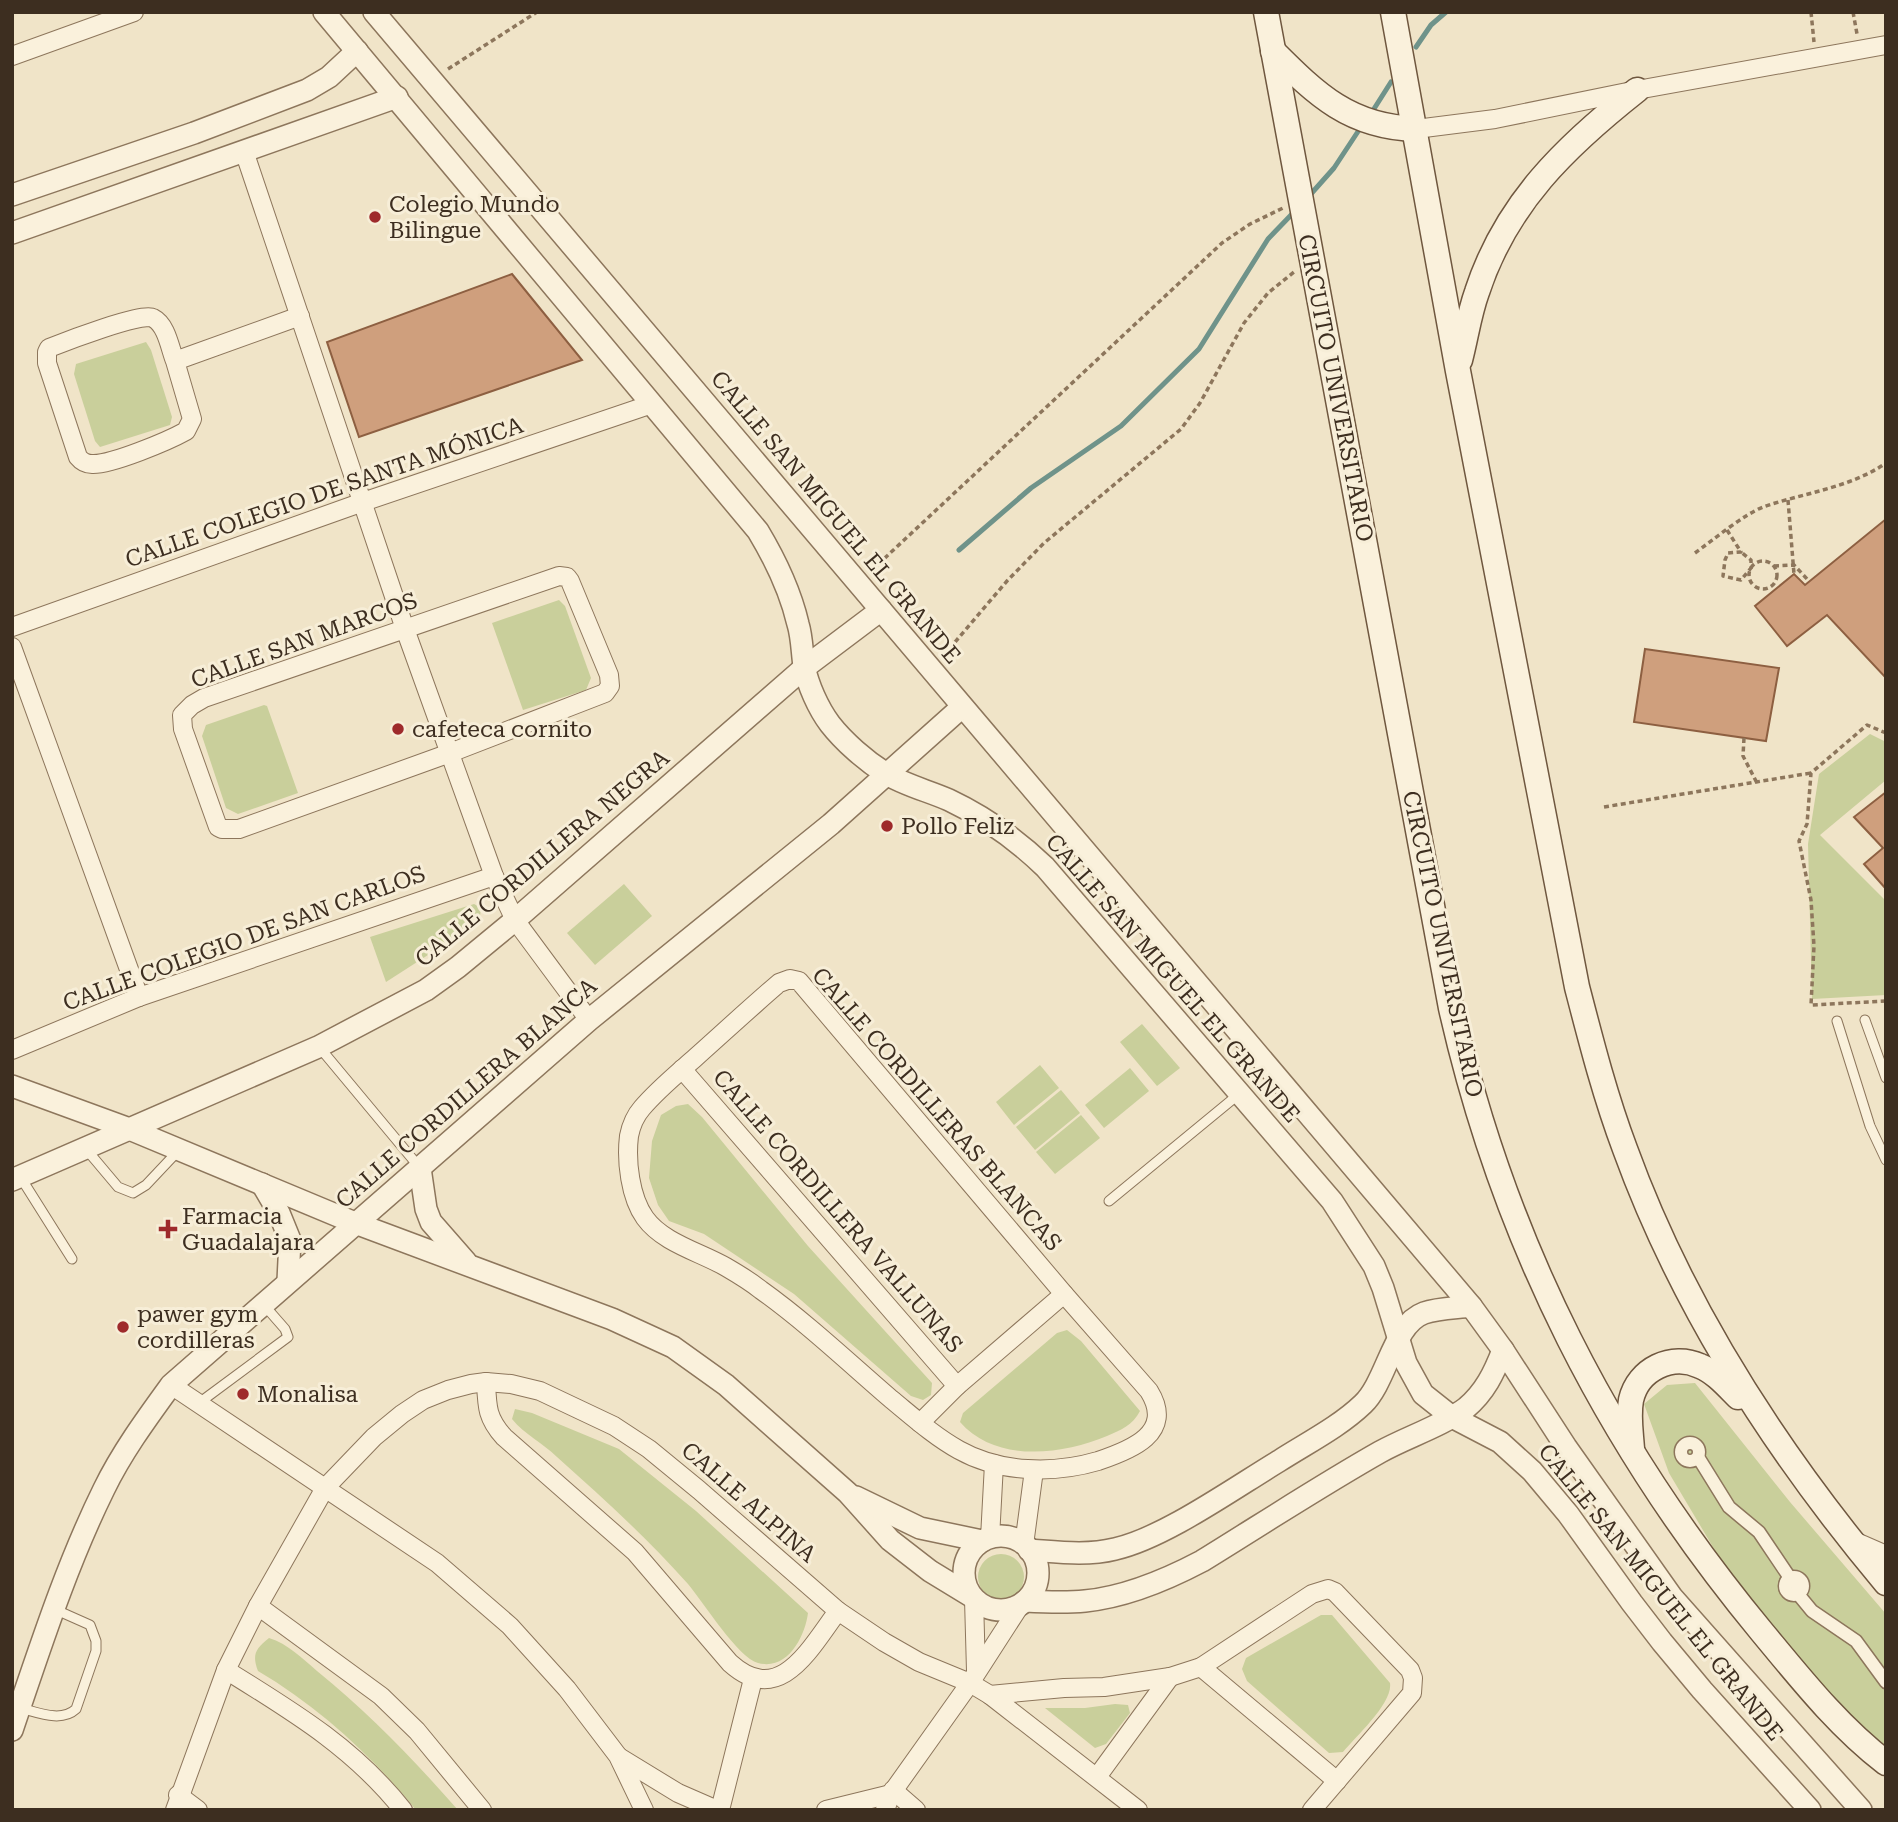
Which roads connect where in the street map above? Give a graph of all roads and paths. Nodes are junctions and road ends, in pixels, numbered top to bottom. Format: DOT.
graph roads {
  1 [pos="134,12"];
  2 [pos="324,12"];
  3 [pos="374,12"];
  4 [pos="537,12"];
  5 [pos="1377,12"];
  6 [pos="1393,12"];
  7 [pos="1811,12"];
  8 [pos="1268,14"];
  9 [pos="1886,45"];
  10 [pos="357,51"];
  11 [pos="1273,51"];
  12 [pos="1401,54"];
  13 [pos="12,56"];
  14 [pos="1807,60"];
  15 [pos="432,79"];
  16 [pos="1637,90"];
  17 [pos="397,97"];
  18 [pos="1416,129"];
  19 [pos="244,150"];
  20 [pos="12,195"];
  21 [pos="1301,202"];
  22 [pos="12,233"];
  23 [pos="1312,262"];
  24 [pos="300,316"];
  25 [pos="175,361"];
  26 [pos="1458,371"];
  27 [pos="652,404"];
  28 [pos="1886,463"];
  29 [pos="1788,500"];
  30 [pos="363,502"];
  31 [pos="1727,530"];
  32 [pos="1741,552"];
  33 [pos="1695,553"];
  34 [pos="1794,565"];
  35 [pos="1774,566"];
  36 [pos="1751,568"];
  37 [pos="1794,574"];
  38 [pos="1809,582"];
  39 [pos="858,583"];
  40 [pos="881,610"];
  41 [pos="12,628"];
  42 [pos="405,629"];
  43 [pos="12,647"];
  44 [pos="804,668"];
  45 [pos="931,670"];
  46 [pos="962,707"];
  47 [pos="1886,733"];
  48 [pos="1744,738"];
  49 [pos="450,753"];
  50 [pos="1811,773"];
  51 [pos="886,774"];
  52 [pos="1757,783"];
  53 [pos="1604,807"];
  54 [pos="494,876"];
  55 [pos="515,920"];
  56 [pos="139,997"];
  57 [pos="1886,1001"];
  58 [pos="589,1020"];
  59 [pos="1865,1020"];
  60 [pos="1837,1021"];
  61 [pos="318,1047"];
  62 [pos="12,1051"];
  63 [pos="682,1069"];
  64 [pos="1886,1078"];
  65 [pos="12,1086"];
  66 [pos="1239,1094"];
  67 [pos="127,1129"];
  68 [pos="85,1147"];
  69 [pos="180,1150"];
  70 [pos="1886,1160"];
  71 [pos="420,1168"];
  72 [pos="15,1173"];
  73 [pos="262,1184"];
  74 [pos="1109,1201"];
  75 [pos="355,1223"];
  76 [pos="72,1259"];
  77 [pos="470,1266"];
  78 [pos="288,1281"];
  79 [pos="1064,1294"];
  80 [pos="262,1304"];
  81 [pos="1471,1307"];
  82 [pos="1399,1339"];
  83 [pos="1503,1350"];
  84 [pos="486,1382"];
  85 [pos="171,1385"];
  86 [pos="957,1386"];
  87 [pos="199,1403"];
  88 [pos="1452,1417"];
  89 [pos="920,1423"];
  90 [pos="1768,1427"];
  91 [pos="1632,1454"];
  92 [pos="1698,1457"];
  93 [pos="995,1464"];
  94 [pos="1034,1470"];
  95 [pos="325,1488"];
  96 [pos="848,1493"];
  97 [pos="1849,1538"];
  98 [pos="986,1540"];
  99 [pos="1027,1547"];
  100 [pos="1886,1555"];
  101 [pos="1886,1583"];
  102 [pos="972,1597"];
  103 [pos="1023,1603"];
  104 [pos="258,1606"];
  105 [pos="54,1609"];
  106 [pos="838,1611"];
  107 [pos="1201,1667"];
  108 [pos="226,1670"];
  109 [pos="973,1677"];
  110 [pos="1171,1677"];
  111 [pos="753,1679"];
  112 [pos="1886,1682"];
  113 [pos="989,1695"];
  114 [pos="20,1708"];
  115 [pos="12,1730"];
  116 [pos="1857,1741"];
  117 [pos="618,1756"];
  118 [pos="1886,1763"];
  119 [pos="1886,1776"];
  120 [pos="1097,1777"];
  121 [pos="1337,1781"];
  122 [pos="890,1798"];
  123 [pos="176,1802"];
  124 [pos="198,1810"];
  125 [pos="403,1810"];
  126 [pos="482,1810"];
  127 [pos="644,1810"];
  128 [pos="719,1810"];
  129 [pos="826,1810"];
  130 [pos="916,1810"];
  131 [pos="1138,1810"];
  132 [pos="1312,1810"];
  133 [pos="1810,1810"];
  134 [pos="1861,1810"];
  1 -- 13 [label="street"];
  2 -- 10 [label="street, CALLE SAN MIGUEL EL GRANDE"];
  3 -- 15 [label="street, CALLE SAN MIGUEL EL GRANDE"];
  4 -- 15 [label="path"];
  5 -- 12 [label="main road"];
  6 -- 12 [label="main road"];
  7 -- 14 [label="path"];
  8 -- 11 [label="main road, CIRCUITO UNIVERSITARIO"];
  9 -- 14 [label="street"];
  10 -- 17 [label="street, CALLE SAN MIGUEL EL GRANDE"];
  10 -- 20 [label="street"];
  11 -- 18 [label="main road"];
  11 -- 21 [label="main road, CIRCUITO UNIVERSITARIO"];
  12 -- 18 [label="main road"];
  14 -- 16 [label="street"];
  15 -- 39 [label="street, CALLE SAN MIGUEL EL GRANDE"];
  16 -- 18 [label="street"];
  16 -- 26 [label="main road"];
  17 -- 19 [label="street"];
  17 -- 27 [label="street, CALLE SAN MIGUEL EL GRANDE"];
  18 -- 26 [label="main road"];
  19 -- 22 [label="street"];
  19 -- 24 [label="street"];
  21 -- 23 [label="main road, CIRCUITO UNIVERSITARIO"];
  21 -- 39 [label="path"];
  23 -- 45 [label="path"];
  23 -- 91 [label="main road, CIRCUITO UNIVERSITARIO"];
  24 -- 25 [label="street"];
  24 -- 30 [label="street"];
  25 -- 25 [label="street"];
  26 -- 90 [label="main road"];
  27 -- 30 [label="street, CALLE COLEGIO DE SANTA MÓNICA"];
  27 -- 44 [label="street, CALLE SAN MIGUEL EL GRANDE"];
  28 -- 29 [label="path"];
  29 -- 31 [label="path"];
  29 -- 34 [label="path"];
  30 -- 41 [label="street, CALLE COLEGIO DE SANTA MÓNICA"];
  30 -- 42 [label="street"];
  31 -- 32 [label="path"];
  31 -- 33 [label="path"];
  32 -- 36 [label="path"];
  32 -- 36 [label="path"];
  34 -- 35 [label="path"];
  34 -- 37 [label="path"];
  34 -- 38 [label="path"];
  35 -- 36 [label="path"];
  35 -- 36 [label="path"];
  39 -- 40 [label="street, CALLE SAN MIGUEL EL GRANDE"];
  40 -- 44 [label="street, CALLE CORDILLERA NEGRA"];
  40 -- 45 [label="street, CALLE SAN MIGUEL EL GRANDE"];
  42 -- 49 [label="street"];
  42 -- 49 [label="street, CALLE SAN MARCOS"];
  42 -- 49 [label="street, CALLE SAN MARCOS"];
  43 -- 56 [label="street"];
  44 -- 51 [label="street, CALLE SAN MIGUEL EL GRANDE"];
  44 -- 55 [label="street, CALLE CORDILLERA NEGRA"];
  45 -- 46 [label="street, CALLE SAN MIGUEL EL GRANDE"];
  46 -- 51 [label="street, CALLE CORDILLERA BLANCA"];
  46 -- 81 [label="street, CALLE SAN MIGUEL EL GRANDE"];
  47 -- 50 [label="path"];
  48 -- 52 [label="path"];
  49 -- 54 [label="street"];
  50 -- 52 [label="path"];
  50 -- 57 [label="path"];
  51 -- 58 [label="street, CALLE CORDILLERA BLANCA"];
  51 -- 66 [label="street, CALLE SAN MIGUEL EL GRANDE"];
  52 -- 53 [label="path"];
  54 -- 55 [label="street"];
  54 -- 56 [label="street, CALLE COLEGIO DE SAN CARLOS"];
  55 -- 58 [label="street"];
  55 -- 61 [label="street, CALLE CORDILLERA NEGRA"];
  56 -- 62 [label="street, CALLE COLEGIO DE SAN CARLOS"];
  58 -- 71 [label="street, CALLE CORDILLERA BLANCA"];
  59 -- 64 [label="lane"];
  60 -- 70 [label="lane"];
  61 -- 67 [label="street, CALLE CORDILLERA NEGRA"];
  61 -- 71 [label="lane"];
  63 -- 79 [label="street, CALLE CORDILLERAS BLANCAS"];
  63 -- 86 [label="street, CALLE CORDILLERA VALLUNAS"];
  63 -- 89 [label="street, CALLE CORDILLERAS BLANCAS"];
  65 -- 67 [label="street"];
  66 -- 74 [label="lane"];
  66 -- 82 [label="street, CALLE SAN MIGUEL EL GRANDE"];
  67 -- 68 [label="street, CALLE CORDILLERA NEGRA"];
  67 -- 69 [label="street"];
  68 -- 69 [label="lane"];
  68 -- 72 [label="street, CALLE CORDILLERA NEGRA"];
  69 -- 73 [label="street"];
  71 -- 75 [label="street, CALLE CORDILLERA BLANCA"];
  71 -- 77 [label="street"];
  72 -- 76 [label="lane"];
  73 -- 75 [label="street"];
  73 -- 78 [label="street"];
  75 -- 77 [label="street"];
  75 -- 78 [label="street, CALLE CORDILLERA BLANCA"];
  77 -- 96 [label="street"];
  78 -- 80 [label="street, CALLE CORDILLERA BLANCA"];
  79 -- 86 [label="street"];
  79 -- 94 [label="street, CALLE CORDILLERAS BLANCAS"];
  80 -- 85 [label="street, CALLE CORDILLERA BLANCA"];
  80 -- 87 [label="lane"];
  81 -- 82 [label="street"];
  81 -- 83 [label="street, CALLE SAN MIGUEL EL GRANDE"];
  82 -- 88 [label="street, CALLE SAN MIGUEL EL GRANDE"];
  82 -- 99 [label="street"];
  83 -- 88 [label="street"];
  83 -- 134 [label="street, CALLE SAN MIGUEL EL GRANDE"];
  84 -- 95 [label="street, CALLE ALPINA"];
  84 -- 106 [label="street, CALLE ALPINA"];
  84 -- 111 [label="street"];
  85 -- 87 [label="street"];
  85 -- 105 [label="street, CALLE CORDILLERA BLANCA"];
  86 -- 89 [label="street"];
  87 -- 95 [label="street"];
  88 -- 103 [label="street"];
  88 -- 133 [label="street, CALLE SAN MIGUEL EL GRANDE"];
  89 -- 93 [label="street, CALLE CORDILLERAS BLANCAS"];
  90 -- 91 [label="main road"];
  90 -- 97 [label="main road"];
  91 -- 116 [label="main road, CIRCUITO UNIVERSITARIO"];
  92 -- 112 [label="street"];
  93 -- 94 [label="street, CALLE CORDILLERAS BLANCAS"];
  93 -- 98 [label="street"];
  94 -- 99 [label="street"];
  95 -- 104 [label="street, CALLE ALPINA"];
  95 -- 117 [label="street"];
  96 -- 98 [label="street"];
  96 -- 102 [label="street"];
  97 -- 100 [label="street"];
  97 -- 101 [label="main road"];
  98 -- 99 [label="street"];
  98 -- 102 [label="street"];
  99 -- 103 [label="street"];
  102 -- 103 [label="street"];
  102 -- 109 [label="street"];
  103 -- 109 [label="street"];
  104 -- 108 [label="street, CALLE ALPINA"];
  104 -- 126 [label="street"];
  105 -- 114 [label="street, CALLE CORDILLERA BLANCA"];
  105 -- 114 [label="lane"];
  106 -- 109 [label="street, CALLE ALPINA"];
  106 -- 111 [label="street"];
  107 -- 110 [label="street"];
  107 -- 121 [label="street"];
  107 -- 121 [label="street"];
  108 -- 123 [label="street, CALLE ALPINA"];
  108 -- 125 [label="street"];
  109 -- 113 [label="street, CALLE ALPINA"];
  109 -- 122 [label="street"];
  110 -- 113 [label="street"];
  110 -- 120 [label="street"];
  111 -- 128 [label="street"];
  113 -- 120 [label="street, CALLE ALPINA"];
  114 -- 115 [label="street, CALLE CORDILLERA BLANCA"];
  116 -- 118 [label="main road, CIRCUITO UNIVERSITARIO"];
  116 -- 119 [label="street"];
  117 -- 127 [label="street"];
  117 -- 128 [label="street"];
  120 -- 131 [label="street, CALLE ALPINA"];
  121 -- 132 [label="street"];
  122 -- 129 [label="street"];
  122 -- 130 [label="street"];
  123 -- 124 [label="street, CALLE ALPINA"];
}
